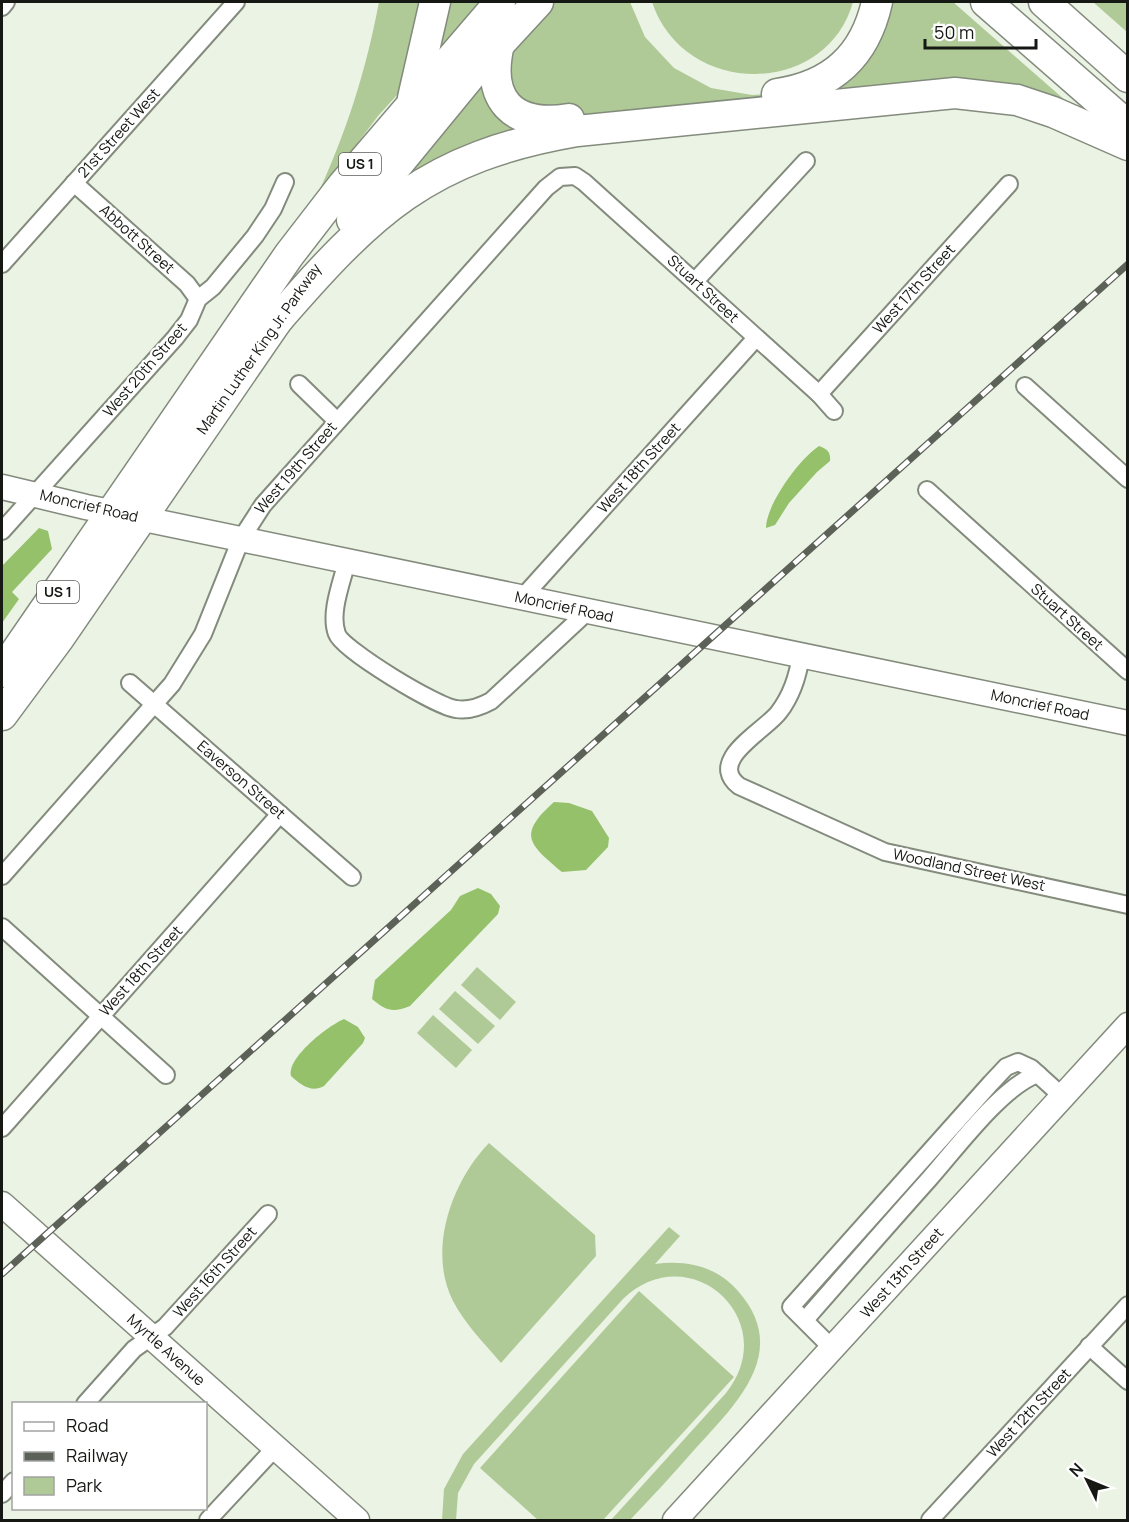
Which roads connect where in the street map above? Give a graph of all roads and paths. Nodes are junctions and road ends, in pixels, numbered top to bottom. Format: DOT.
graph roads {
  1 [pos="6,2"];
  2 [pos="236,2"];
  3 [pos="435,2"];
  4 [pos="500,2"];
  5 [pos="538,2"];
  6 [pos="877,2"];
  7 [pos="986,2"];
  8 [pos="1044,2"];
  9 [pos="2,7"];
  10 [pos="472,33"];
  11 [pos="499,44"];
  12 [pos="471,75"];
  13 [pos="1128,76"];
  14 [pos="411,104"];
  15 [pos="1128,126"];
  16 [pos="532,139"];
  17 [pos="1128,145"];
  18 [pos="806,161"];
  19 [pos="567,175"];
  20 [pos="285,182"];
  21 [pos="74,183"];
  22 [pos="1009,184"];
  23 [pos="2,264"];
  24 [pos="696,280"];
  25 [pos="198,299"];
  26 [pos="274,324"];
  27 [pos="756,338"];
  28 [pos="299,384"];
  29 [pos="1025,386"];
  30 [pos="819,394"];
  31 [pos="834,411"];
  32 [pos="338,421"];
  33 [pos="1128,479"];
  34 [pos="2,487"];
  35 [pos="927,490"];
  36 [pos="35,494"];
  37 [pos="127,515"];
  38 [pos="2,531"];
  39 [pos="241,539"];
  40 [pos="346,561"];
  41 [pos="522,598"];
  42 [pos="587,612"];
  43 [pos="801,655"];
  44 [pos="1124,662"];
  45 [pos="2,672"];
  46 [pos="130,683"];
  47 [pos="155,705"];
  48 [pos="2,715"];
  49 [pos="1128,723"];
  50 [pos="280,814"];
  51 [pos="2,876"];
  52 [pos="352,877"];
  53 [pos="1128,905"];
  54 [pos="2,927"];
  55 [pos="101,1017"];
  56 [pos="1128,1025"];
  57 [pos="166,1075"];
  58 [pos="1062,1096"];
  59 [pos="2,1128"];
  60 [pos="2,1204"];
  61 [pos="268,1214"];
  62 [pos="1128,1305"];
  63 [pos="153,1337"];
  64 [pos="1089,1346"];
  65 [pos="833,1349"];
  66 [pos="1128,1381"];
  67 [pos="87,1402"];
  68 [pos="275,1448"];
  69 [pos="208,1521"];
  70 [pos="357,1521"];
  71 [pos="675,1521"];
  72 [pos="930,1521"];
  1 -- 9 [label="street"];
  2 -- 21 [label="street, 21st Street West"];
  3 -- 14 [label="highway"];
  4 -- 10 [label="highway, Martin Luther King Jr. Parkway / US 1"];
  5 -- 11 [label="highway, Martin Luther King Jr. Parkway / US 1"];
  6 -- 11 [label="highway"];
  7 -- 15 [label="highway"];
  8 -- 13 [label="highway"];
  10 -- 12 [label="highway"];
  10 -- 14 [label="highway, Martin Luther King Jr. Parkway / US 1"];
  11 -- 12 [label="highway, Martin Luther King Jr. Parkway / US 1"];
  12 -- 16 [label="highway"];
  12 -- 26 [label="highway, Martin Luther King Jr. Parkway / US 1"];
  14 -- 37 [label="highway, Martin Luther King Jr. Parkway / US 1"];
  16 -- 17 [label="highway"];
  16 -- 26 [label="highway"];
  18 -- 24 [label="street"];
  19 -- 24 [label="street, Stuart Street"];
  19 -- 32 [label="street, West 19th Street"];
  20 -- 25 [label="street, West 20th Street"];
  21 -- 23 [label="street, 21st Street West"];
  21 -- 25 [label="street, Abbott Street"];
  22 -- 30 [label="street, West 17th Street"];
  24 -- 27 [label="street, Stuart Street"];
  25 -- 36 [label="street, West 20th Street"];
  26 -- 37 [label="highway, Martin Luther King Jr. Parkway / US 1"];
  27 -- 30 [label="street, Stuart Street"];
  27 -- 41 [label="street, West 18th Street"];
  28 -- 32 [label="street"];
  29 -- 33 [label="street"];
  30 -- 31 [label="street, Stuart Street"];
  32 -- 39 [label="street, West 19th Street"];
  34 -- 36 [label="main road, Moncrief Road"];
  35 -- 44 [label="street, Stuart Street"];
  36 -- 37 [label="main road, Moncrief Road"];
  36 -- 38 [label="street, West 20th Street"];
  37 -- 39 [label="main road, Moncrief Road"];
  37 -- 45 [label="highway, Martin Luther King Jr. Parkway / US 1"];
  37 -- 48 [label="highway, Martin Luther King Jr. Parkway / US 1"];
  39 -- 40 [label="main road, Moncrief Road"];
  39 -- 47 [label="street, West 19th Street"];
  40 -- 41 [label="main road, Moncrief Road"];
  40 -- 42 [label="street"];
  41 -- 42 [label="main road, Moncrief Road"];
  42 -- 43 [label="main road, Moncrief Road"];
  43 -- 49 [label="main road, Moncrief Road"];
  43 -- 53 [label="street, Woodland Street West"];
  46 -- 47 [label="street, Eaverson Street"];
  47 -- 50 [label="street, Eaverson Street"];
  47 -- 51 [label="street, West 19th Street"];
  50 -- 52 [label="street, Eaverson Street"];
  50 -- 55 [label="street, West 18th Street"];
  54 -- 55 [label="street"];
  55 -- 57 [label="street"];
  55 -- 59 [label="street, West 18th Street"];
  56 -- 58 [label="main road, West 13th Street"];
  58 -- 65 [label="main road, West 13th Street"];
  58 -- 65 [label="street"];
  60 -- 63 [label="main road, Myrtle Avenue"];
  61 -- 63 [label="street, West 16th Street"];
  62 -- 64 [label="street, West 12th Street"];
  63 -- 67 [label="street, West 16th Street"];
  63 -- 68 [label="main road, Myrtle Avenue"];
  64 -- 66 [label="street"];
  64 -- 72 [label="street, West 12th Street"];
  65 -- 71 [label="main road, West 13th Street"];
  68 -- 69 [label="street"];
  68 -- 70 [label="main road, Myrtle Avenue"];
}
